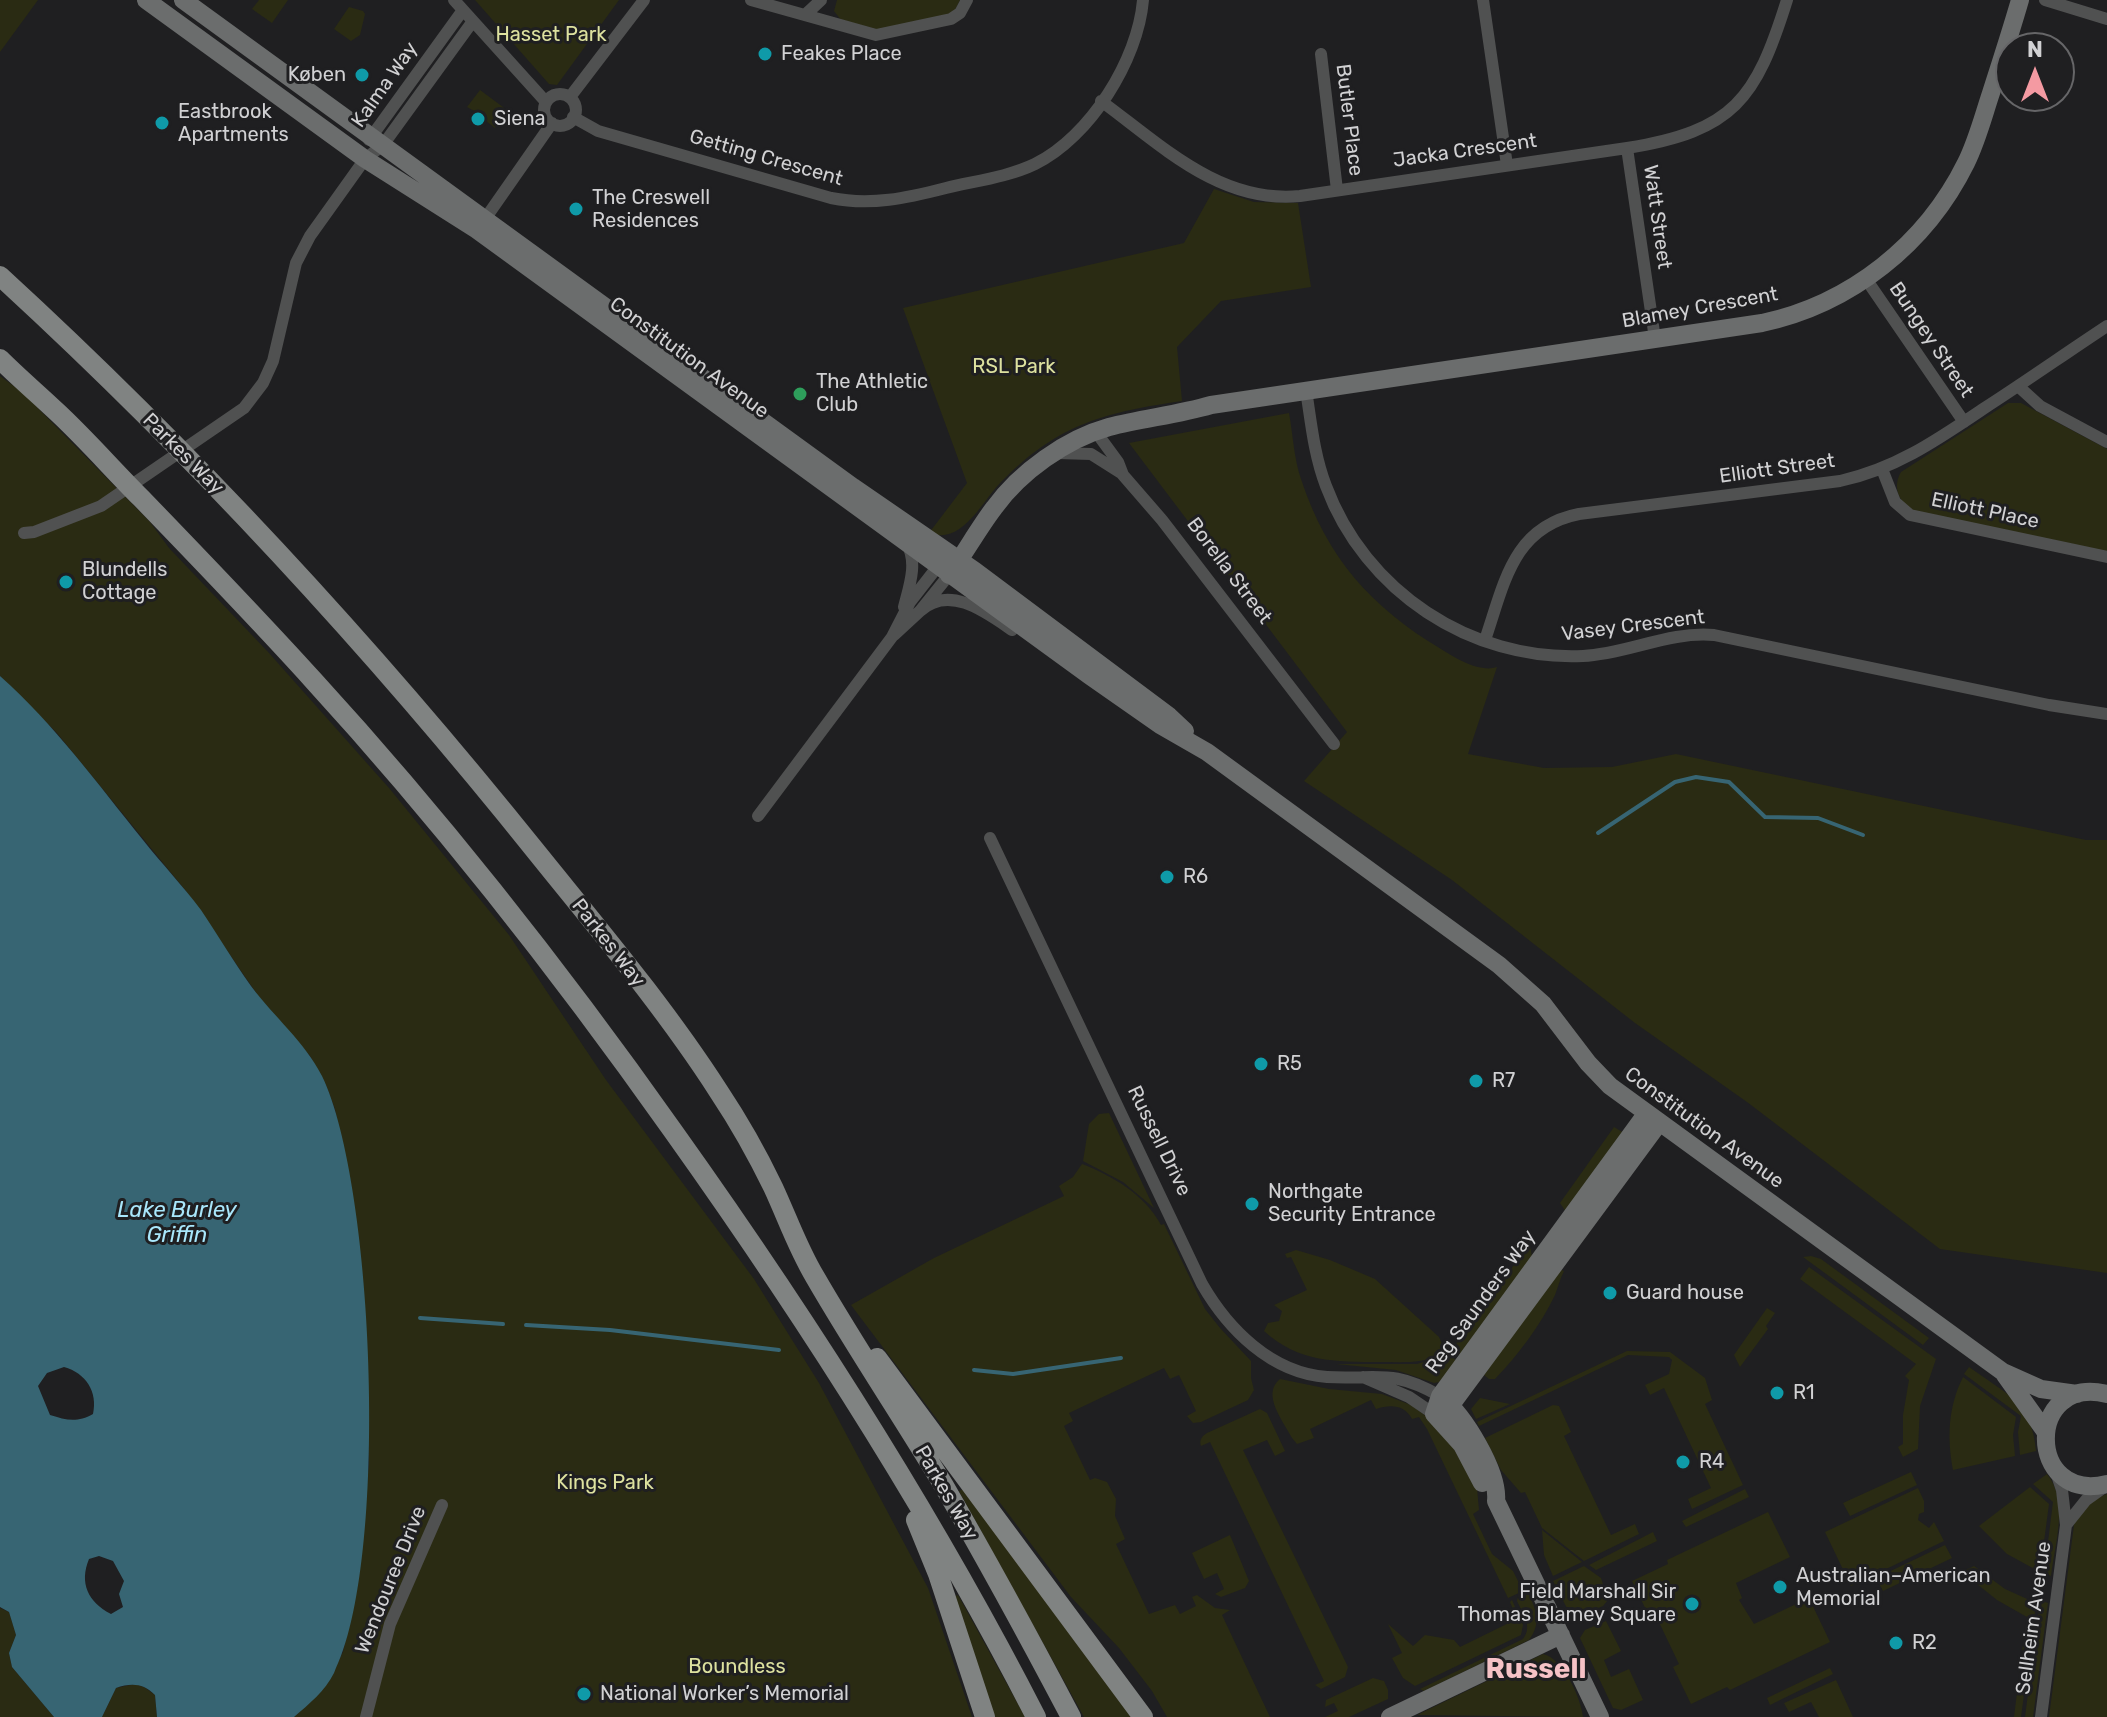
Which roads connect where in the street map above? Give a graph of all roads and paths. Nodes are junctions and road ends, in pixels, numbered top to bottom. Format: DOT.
graph roads {
  1 [pos="146,0"];
  2 [pos="183,0"];
  3 [pos="644,0"];
  4 [pos="751,0"];
  5 [pos="821,0"];
  6 [pos="967,0"];
  7 [pos="1143,0"];
  8 [pos="1483,0"];
  9 [pos="1787,0"];
  10 [pos="2020,0"];
  11 [pos="2045,0"];
  12 [pos="459,5"];
  13 [pos="805,15"];
  14 [pos="2107,19"];
  15 [pos="473,21"];
  16 [pos="1321,54"];
  17 [pos="570,97"];
  18 [pos="1101,101"];
  19 [pos="546,102"];
  20 [pos="573,117"];
  21 [pos="552,123"];
  22 [pos="377,140"];
  23 [pos="1627,148"];
  24 [pos="365,159"];
  25 [pos="1507,165"];
  26 [pos="1337,190"];
  27 [pos="485,219"];
  28 [pos="0,276"];
  29 [pos="1866,279"];
  30 [pos="2107,326"];
  31 [pos="1655,339"];
  32 [pos="0,359"];
  33 [pos="2018,386"];
  34 [pos="1306,390"];
  35 [pos="750,421"];
  36 [pos="1964,422"];
  37 [pos="1093,428"];
  38 [pos="2107,442"];
  39 [pos="1055,453"];
  40 [pos="1882,469"];
  41 [pos="1123,475"];
  42 [pos="24,533"];
  43 [pos="898,534"];
  44 [pos="2107,557"];
  45 [pos="948,564"];
  46 [pos="920,611"];
  47 [pos="900,617"];
  48 [pos="892,637"];
  49 [pos="1038,639"];
  50 [pos="1485,640"];
  51 [pos="2107,714"];
  52 [pos="1334,744"];
  53 [pos="1207,752"];
  54 [pos="758,816"];
  55 [pos="990,838"];
  56 [pos="1653,1119"];
  57 [pos="833,1307"];
  58 [pos="2003,1372"];
  59 [pos="1363,1377"];
  60 [pos="2077,1394"];
  61 [pos="2107,1394"];
  62 [pos="1442,1405"];
  63 [pos="2045,1431"];
  64 [pos="875,1432"];
  65 [pos="2053,1466"];
  66 [pos="2107,1485"];
  67 [pos="442,1505"];
  68 [pos="2066,1525"];
  69 [pos="1561,1635"];
  70 [pos="1118,1682"];
  71 [pos="366,1717"];
  72 [pos="985,1717"];
  73 [pos="1036,1717"];
  74 [pos="1071,1717"];
  75 [pos="1143,1717"];
  76 [pos="1157,1717"];
  77 [pos="1390,1717"];
  78 [pos="1600,1717"];
  79 [pos="2041,1717"];
  1 -- 24 [label="street, Constitution Avenue"];
  2 -- 22 [label="street, Constitution Avenue"];
  3 -- 17 [label="street"];
  4 -- 13 [label="street"];
  5 -- 13 [label="street"];
  6 -- 13 [label="street"];
  7 -- 18 [label="street, Getting Crescent"];
  8 -- 25 [label="street"];
  9 -- 23 [label="street, Jacka Crescent"];
  10 -- 29 [label="street, Blamey Crescent"];
  11 -- 14 [label="street"];
  12 -- 15 [label="street"];
  12 -- 22 [label="street, Kalma Way"];
  15 -- 19 [label="street"];
  15 -- 22 [label="street, Kalma Way"];
  16 -- 26 [label="street, Butler Place"];
  17 -- 19 [label="street"];
  17 -- 20 [label="street"];
  18 -- 20 [label="street, Getting Crescent"];
  18 -- 26 [label="street, Jacka Crescent"];
  19 -- 21 [label="street"];
  20 -- 21 [label="street"];
  21 -- 27 [label="street"];
  22 -- 24 [label="street, Kalma Way"];
  22 -- 27 [label="street, Constitution Avenue"];
  23 -- 25 [label="street, Jacka Crescent"];
  23 -- 31 [label="street, Watt Street"];
  24 -- 35 [label="street, Constitution Avenue"];
  24 -- 42 [label="street"];
  25 -- 26 [label="street, Jacka Crescent"];
  27 -- 35 [label="street, Constitution Avenue"];
  28 -- 57 [label="main road, Parkes Way"];
  29 -- 31 [label="street, Blamey Crescent"];
  29 -- 36 [label="street, Bungey Street"];
  30 -- 33 [label="street, Elliott Street"];
  31 -- 34 [label="street, Blamey Crescent"];
  32 -- 64 [label="main road, Parkes Way"];
  33 -- 36 [label="street, Elliott Street"];
  33 -- 38 [label="street"];
  34 -- 37 [label="street, Blamey Crescent"];
  34 -- 50 [label="street, Vasey Crescent"];
  35 -- 43 [label="street, Constitution Avenue"];
  35 -- 45 [label="street, Constitution Avenue"];
  36 -- 40 [label="street, Elliott Street"];
  37 -- 39 [label="street, Blamey Crescent"];
  37 -- 41 [label="street, Borella Street"];
  37 -- 45 [label="street, Blamey Crescent"];
  39 -- 41 [label="street"];
  39 -- 45 [label="street, Blamey Crescent"];
  40 -- 44 [label="street, Elliott Place"];
  40 -- 50 [label="street, Elliott Street"];
  41 -- 52 [label="street, Borella Street"];
  43 -- 45 [label="street, Constitution Avenue"];
  43 -- 47 [label="street"];
  45 -- 46 [label="street"];
  45 -- 47 [label="street"];
  45 -- 49 [label="street, Constitution Avenue"];
  45 -- 53 [label="street, Constitution Avenue"];
  46 -- 48 [label="street"];
  46 -- 49 [label="street"];
  47 -- 48 [label="street"];
  48 -- 54 [label="street"];
  49 -- 53 [label="street, Constitution Avenue"];
  50 -- 51 [label="street, Vasey Crescent"];
  53 -- 56 [label="street, Constitution Avenue"];
  55 -- 59 [label="street, Russell Drive"];
  56 -- 58 [label="street, Constitution Avenue"];
  56 -- 62 [label="street, Reg Saunders Way"];
  57 -- 70 [label="main road"];
  57 -- 74 [label="main road, Parkes Way"];
  58 -- 60 [label="street, Constitution Avenue"];
  58 -- 63 [label="street, Constitution Avenue"];
  59 -- 62 [label="street, Russell Drive"];
  59 -- 62 [label="street, Russell Drive"];
  60 -- 61 [label="street, Constitution Avenue"];
  60 -- 63 [label="street"];
  62 -- 69 [label="street, Russell Drive"];
  63 -- 65 [label="street"];
  64 -- 72 [label="main road"];
  64 -- 73 [label="main road, Parkes Way"];
  65 -- 66 [label="street"];
  65 -- 68 [label="street, Sellheim Avenue"];
  66 -- 68 [label="street, Sellheim Avenue"];
  67 -- 71 [label="street, Wendouree Drive"];
  68 -- 79 [label="street, Sellheim Avenue"];
  69 -- 77 [label="street"];
  69 -- 78 [label="street, Russell Drive"];
  70 -- 75 [label="main road"];
  70 -- 76 [label="main road"];
}
